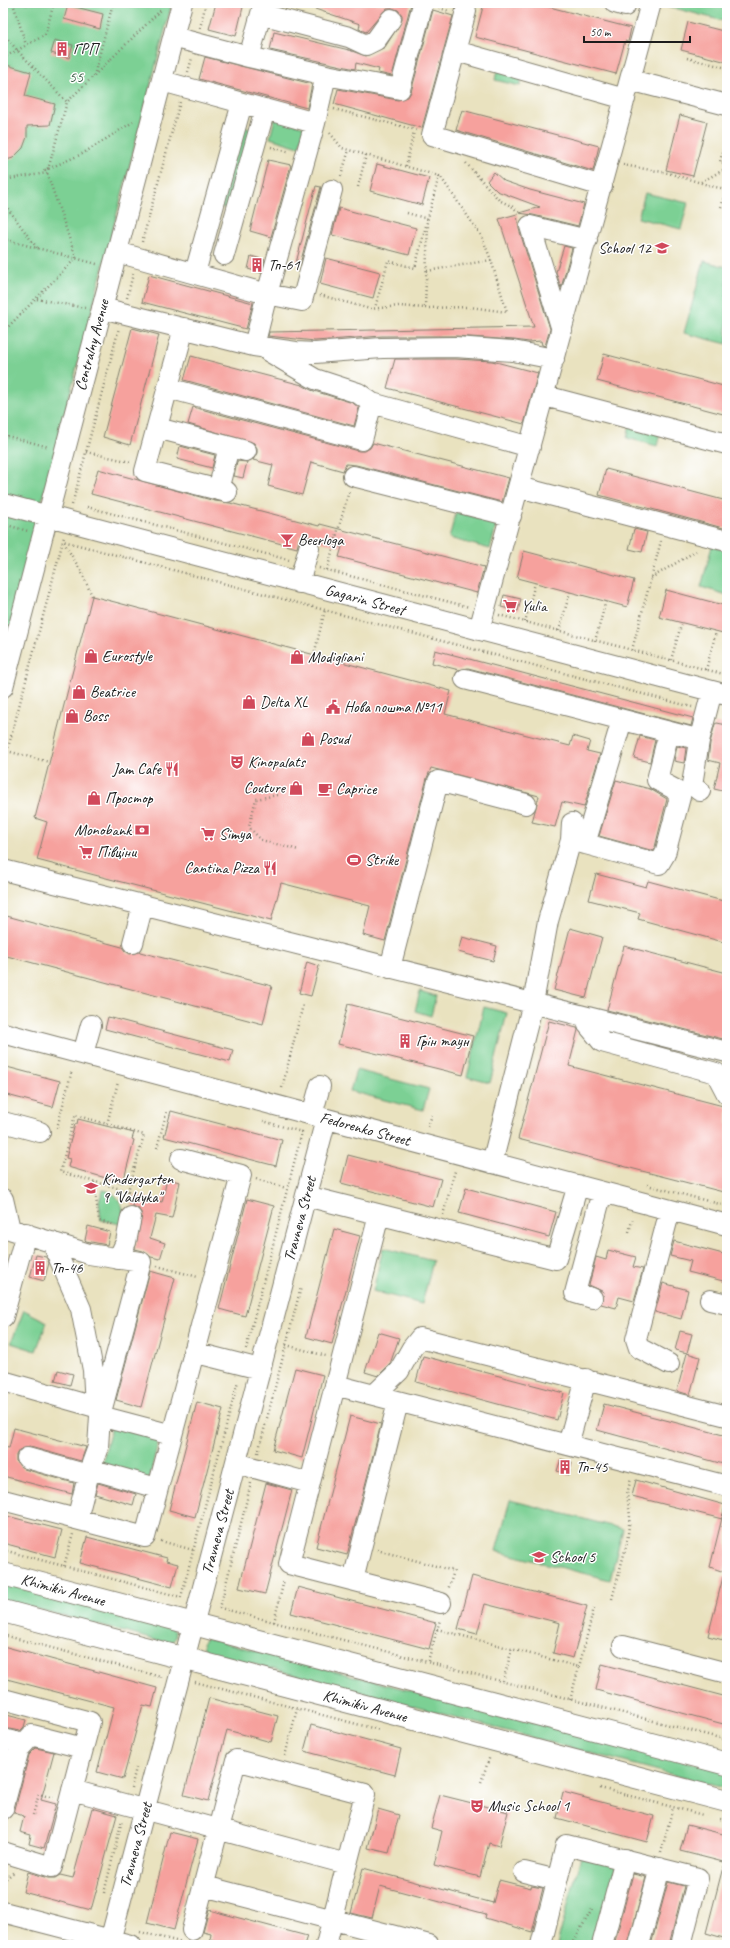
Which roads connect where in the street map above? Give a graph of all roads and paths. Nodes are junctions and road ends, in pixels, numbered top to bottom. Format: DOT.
graph roads {
  1 [pos="13,3"];
  2 [pos="54,3"];
  3 [pos="113,3"];
  4 [pos="206,3"];
  5 [pos="651,3"];
  6 [pos="423,4"];
  7 [pos="173,5"];
  8 [pos="262,8"];
  9 [pos="466,13"];
  10 [pos="391,19"];
  11 [pos="3,33"];
  12 [pos="173,37"];
  13 [pos="196,43"];
  14 [pos="26,45"];
  15 [pos="17,50"];
  16 [pos="456,51"];
  17 [pos="249,57"];
  18 [pos="3,58"];
  19 [pos="687,58"];
  20 [pos="727,68"];
  21 [pos="326,75"];
  22 [pos="94,76"];
  23 [pos="162,81"];
  24 [pos="184,87"];
  25 [pos="628,90"];
  26 [pos="67,102"];
  27 [pos="242,103"];
  28 [pos="727,105"];
  29 [pos="265,109"];
  30 [pos="318,114"];
  31 [pos="134,122"];
  32 [pos="423,133"];
  33 [pos="727,133"];
  34 [pos="256,143"];
  35 [pos="349,150"];
  36 [pos="366,155"];
  37 [pos="306,157"];
  38 [pos="464,160"];
  39 [pos="609,161"];
  40 [pos="727,164"];
  41 [pos="406,166"];
  42 [pos="48,168"];
  43 [pos="727,168"];
  44 [pos="47,173"];
  45 [pos="439,176"];
  46 [pos="3,180"];
  47 [pos="701,182"];
  48 [pos="602,186"];
  49 [pos="358,187"];
  50 [pos="727,189"];
  51 [pos="332,190"];
  52 [pos="3,202"];
  53 [pos="720,207"];
  54 [pos="407,213"];
  55 [pos="428,219"];
  56 [pos="209,224"];
  57 [pos="530,226"];
  58 [pos="231,230"];
  59 [pos="3,239"];
  60 [pos="587,240"];
  61 [pos="37,248"];
  62 [pos="117,252"];
  63 [pos="224,255"];
  64 [pos="76,258"];
  65 [pos="138,258"];
  66 [pos="491,260"];
  67 [pos="97,264"];
  68 [pos="427,271"];
  69 [pos="195,273"];
  70 [pos="304,290"];
  71 [pos="267,294"];
  72 [pos="36,298"];
  73 [pos="94,308"];
  74 [pos="375,308"];
  75 [pos="425,308"];
  76 [pos="123,313"];
  77 [pos="184,328"];
  78 [pos="562,330"];
  79 [pos="3,332"];
  80 [pos="258,347"];
  81 [pos="554,359"];
  82 [pos="168,388"];
  83 [pos="544,396"];
  84 [pos="372,403"];
  85 [pos="157,428"];
  86 [pos="3,435"];
  87 [pos="727,444"];
  88 [pos="49,447"];
  89 [pos="530,447"];
  90 [pos="86,452"];
  91 [pos="146,466"];
  92 [pos="353,476"];
  93 [pos="519,487"];
  94 [pos="3,504"];
  95 [pos="50,507"];
  96 [pos="70,512"];
  97 [pos="511,516"];
  98 [pos="665,525"];
  99 [pos="722,540"];
  100 [pos="63,541"];
  101 [pos="304,565"];
  102 [pos="327,570"];
  103 [pos="651,578"];
  104 [pos="535,582"];
  105 [pos="570,592"];
  106 [pos="92,596"];
  107 [pos="606,601"];
  108 [pos="325,610"];
  109 [pos="485,611"];
  110 [pos="525,622"];
  111 [pos="682,622"];
  112 [pos="480,630"];
  113 [pos="559,631"];
  114 [pos="716,632"];
  115 [pos="595,640"];
  116 [pos="632,650"];
  117 [pos="314,655"];
  118 [pos="671,660"];
  119 [pos="706,670"];
  120 [pos="727,675"];
  121 [pos="465,679"];
  122 [pos="3,687"];
  123 [pos="720,693"];
  124 [pos="707,711"];
  125 [pos="622,720"];
  126 [pos="669,732"];
  127 [pos="688,737"];
  128 [pos="7,751"];
  129 [pos="49,762"];
  130 [pos="3,768"];
  131 [pos="700,791"];
  132 [pos="277,796"];
  133 [pos="526,804"];
  134 [pos="576,836"];
  135 [pos="299,850"];
  136 [pos="3,870"];
  137 [pos="142,905"];
  138 [pos="133,943"];
  139 [pos="390,968"];
  140 [pos="533,1004"];
  141 [pos="302,1005"];
  142 [pos="586,1017"];
  143 [pos="91,1025"];
  144 [pos="3,1033"];
  145 [pos="727,1052"];
  146 [pos="77,1062"];
  147 [pos="118,1082"];
  148 [pos="320,1086"];
  149 [pos="282,1088"];
  150 [pos="727,1094"];
  151 [pos="167,1110"];
  152 [pos="432,1115"];
  153 [pos="319,1117"];
  154 [pos="3,1122"];
  155 [pos="107,1124"];
  156 [pos="428,1127"];
  157 [pos="40,1132"];
  158 [pos="157,1148"];
  159 [pos="181,1159"];
  160 [pos="492,1163"];
  161 [pos="448,1169"];
  162 [pos="455,1171"];
  163 [pos="462,1173"];
  164 [pos="241,1176"];
  165 [pos="94,1182"];
  166 [pos="578,1185"];
  167 [pos="286,1188"];
  168 [pos="602,1192"];
  169 [pos="306,1196"];
  170 [pos="3,1198"];
  171 [pos="670,1210"];
  172 [pos="379,1214"];
  173 [pos="625,1215"];
  174 [pos="633,1217"];
  175 [pos="639,1219"];
  176 [pos="129,1223"];
  177 [pos="727,1225"];
  178 [pos="13,1230"];
  179 [pos="439,1230"];
  180 [pos="629,1232"];
  181 [pos="52,1242"];
  182 [pos="118,1259"];
  183 [pos="141,1262"];
  184 [pos="212,1281"];
  185 [pos="302,1284"];
  186 [pos="592,1298"];
  187 [pos="3,1317"];
  188 [pos="286,1345"];
  189 [pos="193,1352"];
  190 [pos="342,1360"];
  191 [pos="669,1364"];
  192 [pos="260,1370"];
  193 [pos="586,1379"];
  194 [pos="335,1385"];
  195 [pos="10,1386"];
  196 [pos="374,1395"];
  197 [pos="398,1402"];
  198 [pos="99,1410"];
  199 [pos="727,1416"];
  200 [pos="172,1435"];
  201 [pos="568,1445"];
  202 [pos="27,1458"];
  203 [pos="635,1462"];
  204 [pos="245,1466"];
  205 [pos="89,1472"];
  206 [pos="310,1483"];
  207 [pos="727,1486"];
  208 [pos="158,1488"];
  209 [pos="3,1500"];
  210 [pos="77,1519"];
  211 [pos="145,1537"];
  212 [pos="362,1546"];
  213 [pos="193,1550"];
  214 [pos="289,1564"];
  215 [pos="64,1566"];
  216 [pos="3,1574"];
  217 [pos="353,1580"];
  218 [pos="612,1599"];
  219 [pos="443,1605"];
  220 [pos="594,1608"];
  221 [pos="3,1611"];
  222 [pos="274,1622"];
  223 [pos="194,1624"];
  224 [pos="437,1629"];
  225 [pos="3,1634"];
  226 [pos="622,1646"];
  227 [pos="512,1649"];
  228 [pos="184,1659"];
  229 [pos="428,1661"];
  230 [pos="579,1667"];
  231 [pos="727,1673"];
  232 [pos="503,1681"];
  233 [pos="159,1684"];
  234 [pos="3,1699"];
  235 [pos="570,1700"];
  236 [pos="297,1708"];
  237 [pos="3,1739"];
  238 [pos="727,1740"];
  239 [pos="23,1744"];
  240 [pos="83,1748"];
  241 [pos="138,1761"];
  242 [pos="727,1764"];
  243 [pos="281,1771"];
  244 [pos="71,1796"];
  245 [pos="727,1801"];
  246 [pos="136,1807"];
  247 [pos="673,1807"];
  248 [pos="3,1809"];
  249 [pos="33,1816"];
  250 [pos="218,1829"];
  251 [pos="3,1852"];
  252 [pos="625,1860"];
  253 [pos="347,1864"];
  254 [pos="658,1868"];
  255 [pos="524,1872"];
  256 [pos="557,1880"];
  257 [pos="204,1886"];
  258 [pos="103,1895"];
  259 [pos="3,1912"];
  260 [pos="332,1920"];
  261 [pos="192,1930"];
  262 [pos="110,1942"];
  263 [pos="130,1945"];
  264 [pos="326,1945"];
  265 [pos="429,1945"];
  266 [pos="541,1945"];
  267 [pos="602,1945"];
  268 [pos="639,1945"];
  269 [pos="681,1945"];
  1 -- 14 [label="path"];
  2 -- 14 [label="path"];
  3 -- 22 [label="path"];
  4 -- 13 [label="path"];
  5 -- 25 [label="street"];
  6 -- 9 [label="path"];
  6 -- 21 [label="street"];
  7 -- 12 [label="street, Centralny Avenue"];
  7 -- 22 [label="path"];
  8 -- 10 [label="street"];
  8 -- 17 [label="street"];
  9 -- 16 [label="street"];
  11 -- 15 [label="path"];
  12 -- 13 [label="street"];
  12 -- 23 [label="street, Centralny Avenue"];
  13 -- 17 [label="street"];
  13 -- 24 [label="path"];
  14 -- 15 [label="path"];
  15 -- 18 [label="path"];
  15 -- 26 [label="path"];
  16 -- 25 [label="street"];
  16 -- 32 [label="street"];
  17 -- 21 [label="street"];
  19 -- 20 [label="path"];
  21 -- 30 [label="street"];
  22 -- 26 [label="path"];
  23 -- 24 [label="street"];
  23 -- 62 [label="street, Centralny Avenue"];
  24 -- 27 [label="street"];
  24 -- 65 [label="path"];
  25 -- 28 [label="street"];
  25 -- 39 [label="street"];
  26 -- 42 [label="path"];
  27 -- 29 [label="street"];
  27 -- 56 [label="street"];
  29 -- 30 [label="street"];
  29 -- 34 [label="street"];
  30 -- 32 [label="path"];
  30 -- 35 [label="path"];
  30 -- 37 [label="street"];
  31 -- 42 [label="path"];
  32 -- 41 [label="path"];
  32 -- 48 [label="street"];
  33 -- 40 [label="path"];
  34 -- 37 [label="path"];
  34 -- 58 [label="street"];
  35 -- 36 [label="path"];
  35 -- 51 [label="path"];
  36 -- 41 [label="path"];
  36 -- 49 [label="path"];
  37 -- 71 [label="street"];
  38 -- 57 [label="path"];
  39 -- 47 [label="path"];
  39 -- 48 [label="street"];
  41 -- 45 [label="path"];
  42 -- 44 [label="path"];
  43 -- 47 [label="path"];
  44 -- 46 [label="path"];
  44 -- 64 [label="path"];
  45 -- 55 [label="path"];
  45 -- 66 [label="path"];
  47 -- 50 [label="path"];
  48 -- 60 [label="street"];
  50 -- 53 [label="path"];
  51 -- 70 [label="street"];
  52 -- 61 [label="path"];
  54 -- 55 [label="path"];
  55 -- 68 [label="path"];
  55 -- 74 [label="path"];
  56 -- 58 [label="street"];
  56 -- 69 [label="street"];
  57 -- 60 [label="street"];
  57 -- 78 [label="street"];
  58 -- 63 [label="street"];
  59 -- 61 [label="path"];
  60 -- 78 [label="street"];
  61 -- 64 [label="path"];
  62 -- 65 [label="street"];
  62 -- 73 [label="street, Centralny Avenue"];
  64 -- 67 [label="path"];
  64 -- 72 [label="path"];
  65 -- 69 [label="street"];
  65 -- 76 [label="path"];
  66 -- 68 [label="path"];
  66 -- 75 [label="path"];
  68 -- 75 [label="path"];
  69 -- 71 [label="street"];
  70 -- 71 [label="street"];
  70 -- 74 [label="path"];
  71 -- 80 [label="street"];
  72 -- 73 [label="path"];
  72 -- 79 [label="path"];
  73 -- 76 [label="street"];
  73 -- 95 [label="street, Centralny Avenue"];
  74 -- 75 [label="path"];
  76 -- 77 [label="street"];
  76 -- 90 [label="path"];
  77 -- 80 [label="street"];
  77 -- 82 [label="street"];
  78 -- 81 [label="street"];
  80 -- 81 [label="street"];
  80 -- 84 [label="street"];
  81 -- 83 [label="street"];
  82 -- 84 [label="street"];
  82 -- 85 [label="street"];
  83 -- 87 [label="street"];
  83 -- 89 [label="street"];
  84 -- 89 [label="street"];
  85 -- 91 [label="street"];
  85 -- 91 [label="street"];
  86 -- 88 [label="path"];
  89 -- 93 [label="street"];
  90 -- 91 [label="path"];
  90 -- 96 [label="path"];
  92 -- 97 [label="street"];
  92 -- 102 [label="path"];
  93 -- 97 [label="street"];
  93 -- 98 [label="street"];
  94 -- 95 [label="street, Gagarin Street"];
  95 -- 96 [label="street, Gagarin Street"];
  95 -- 96 [label="path"];
  95 -- 122 [label="street, Centralny Avenue"];
  96 -- 100 [label="path"];
  96 -- 101 [label="street, Gagarin Street"];
  96 -- 101 [label="path"];
  97 -- 109 [label="street"];
  98 -- 99 [label="street"];
  98 -- 103 [label="path"];
  99 -- 103 [label="path"];
  100 -- 106 [label="path"];
  100 -- 108 [label="path"];
  100 -- 128 [label="path"];
  101 -- 102 [label="path"];
  101 -- 112 [label="street, Gagarin Street"];
  102 -- 109 [label="path"];
  103 -- 116 [label="path"];
  104 -- 110 [label="path"];
  105 -- 113 [label="path"];
  107 -- 115 [label="path"];
  108 -- 117 [label="path"];
  108 -- 124 [label="path"];
  109 -- 110 [label="path"];
  109 -- 112 [label="street"];
  110 -- 113 [label="path"];
  111 -- 118 [label="path"];
  112 -- 123 [label="street, Gagarin Street"];
  113 -- 115 [label="path"];
  114 -- 119 [label="path"];
  115 -- 116 [label="path"];
  116 -- 118 [label="path"];
  118 -- 119 [label="path"];
  119 -- 120 [label="path"];
  121 -- 125 [label="street"];
  123 -- 124 [label="street"];
  124 -- 131 [label="street"];
  125 -- 126 [label="street"];
  125 -- 134 [label="street"];
  126 -- 127 [label="street"];
  126 -- 134 [label="street"];
  128 -- 129 [label="path"];
  128 -- 130 [label="path"];
  132 -- 135 [label="path"];
  133 -- 139 [label="street"];
  134 -- 140 [label="street"];
  136 -- 137 [label="street"];
  137 -- 138 [label="street"];
  137 -- 139 [label="street"];
  139 -- 140 [label="street"];
  140 -- 142 [label="street"];
  140 -- 160 [label="street"];
  141 -- 149 [label="path"];
  142 -- 145 [label="street"];
  142 -- 150 [label="street"];
  143 -- 146 [label="street"];
  144 -- 146 [label="street, Fedorenko Street"];
  146 -- 153 [label="street, Fedorenko Street"];
  146 -- 157 [label="path"];
  147 -- 155 [label="path"];
  148 -- 153 [label="street, Travneva Street"];
  151 -- 158 [label="path"];
  152 -- 156 [label="path"];
  153 -- 160 [label="street, Fedorenko Street"];
  153 -- 169 [label="street, Travneva Street"];
  154 -- 157 [label="street"];
  155 -- 165 [label="path"];
  155 -- 165 [label="path"];
  159 -- 164 [label="street"];
  160 -- 166 [label="street, Fedorenko Street"];
  161 -- 162 [label="path"];
  162 -- 163 [label="path"];
  162 -- 179 [label="path"];
  164 -- 167 [label="path"];
  164 -- 184 [label="street"];
  165 -- 176 [label="path"];
  166 -- 168 [label="street, Fedorenko Street"];
  166 -- 179 [label="street"];
  168 -- 171 [label="street, Fedorenko Street"];
  168 -- 186 [label="street"];
  169 -- 172 [label="street"];
  169 -- 192 [label="street, Travneva Street"];
  170 -- 178 [label="street"];
  171 -- 177 [label="street, Fedorenko Street"];
  171 -- 191 [label="street"];
  172 -- 179 [label="street"];
  172 -- 190 [label="street"];
  173 -- 174 [label="path"];
  174 -- 175 [label="path"];
  174 -- 180 [label="path"];
  176 -- 182 [label="street"];
  178 -- 181 [label="street"];
  178 -- 187 [label="street"];
  181 -- 182 [label="street"];
  181 -- 198 [label="street"];
  182 -- 183 [label="street"];
  183 -- 184 [label="path"];
  183 -- 198 [label="street"];
  184 -- 189 [label="street"];
  185 -- 188 [label="path"];
  188 -- 190 [label="path"];
  188 -- 204 [label="path"];
  189 -- 192 [label="street"];
  189 -- 200 [label="street"];
  190 -- 194 [label="street"];
  192 -- 204 [label="street, Travneva Street"];
  193 -- 196 [label="street"];
  193 -- 199 [label="street"];
  193 -- 201 [label="street"];
  194 -- 196 [label="street"];
  194 -- 206 [label="street"];
  195 -- 198 [label="street"];
  196 -- 197 [label="street"];
  197 -- 201 [label="street"];
  197 -- 212 [label="street"];
  198 -- 200 [label="street"];
  198 -- 205 [label="street"];
  200 -- 208 [label="street"];
  201 -- 203 [label="street"];
  202 -- 205 [label="street"];
  203 -- 207 [label="street"];
  203 -- 218 [label="path"];
  204 -- 206 [label="street"];
  204 -- 222 [label="path"];
  204 -- 223 [label="street, Travneva Street"];
  205 -- 208 [label="street"];
  205 -- 210 [label="street"];
  206 -- 214 [label="street"];
  208 -- 211 [label="street"];
  209 -- 210 [label="street"];
  210 -- 211 [label="street"];
  210 -- 215 [label="path"];
  211 -- 213 [label="path"];
  212 -- 217 [label="street"];
  212 -- 219 [label="path"];
  214 -- 217 [label="street"];
  214 -- 222 [label="path"];
  216 -- 223 [label="main road, Khimikiv Avenue"];
  217 -- 219 [label="street"];
  219 -- 224 [label="path"];
  220 -- 230 [label="path"];
  221 -- 228 [label="main road, Khimikiv Avenue"];
  222 -- 229 [label="path"];
  223 -- 228 [label="street, Travneva Street"];
  223 -- 242 [label="main road, Khimikiv Avenue"];
  224 -- 227 [label="path"];
  224 -- 229 [label="path"];
  225 -- 233 [label="path"];
  226 -- 231 [label="street"];
  227 -- 230 [label="path"];
  227 -- 232 [label="path"];
  228 -- 245 [label="main road, Khimikiv Avenue"];
  228 -- 246 [label="street, Travneva Street"];
  229 -- 232 [label="path"];
  230 -- 235 [label="path"];
  232 -- 235 [label="path"];
  234 -- 240 [label="street"];
  235 -- 238 [label="path"];
  236 -- 243 [label="path"];
  237 -- 239 [label="street"];
  239 -- 240 [label="street"];
  239 -- 248 [label="street"];
  240 -- 244 [label="street"];
  241 -- 246 [label="path"];
  243 -- 250 [label="street"];
  243 -- 253 [label="street"];
  244 -- 246 [label="street"];
  244 -- 249 [label="path"];
  244 -- 251 [label="street"];
  246 -- 250 [label="street"];
  246 -- 258 [label="path"];
  246 -- 262 [label="street, Travneva Street"];
  247 -- 254 [label="path"];
  250 -- 253 [label="street"];
  250 -- 257 [label="street"];
  252 -- 254 [label="street"];
  252 -- 256 [label="street"];
  252 -- 267 [label="street"];
  253 -- 260 [label="street"];
  254 -- 268 [label="street"];
  254 -- 269 [label="street"];
  255 -- 256 [label="street"];
  256 -- 266 [label="street"];
  257 -- 260 [label="street"];
  257 -- 261 [label="street"];
  259 -- 262 [label="street"];
  260 -- 264 [label="street"];
  260 -- 265 [label="street"];
  262 -- 263 [label="street"];
}
